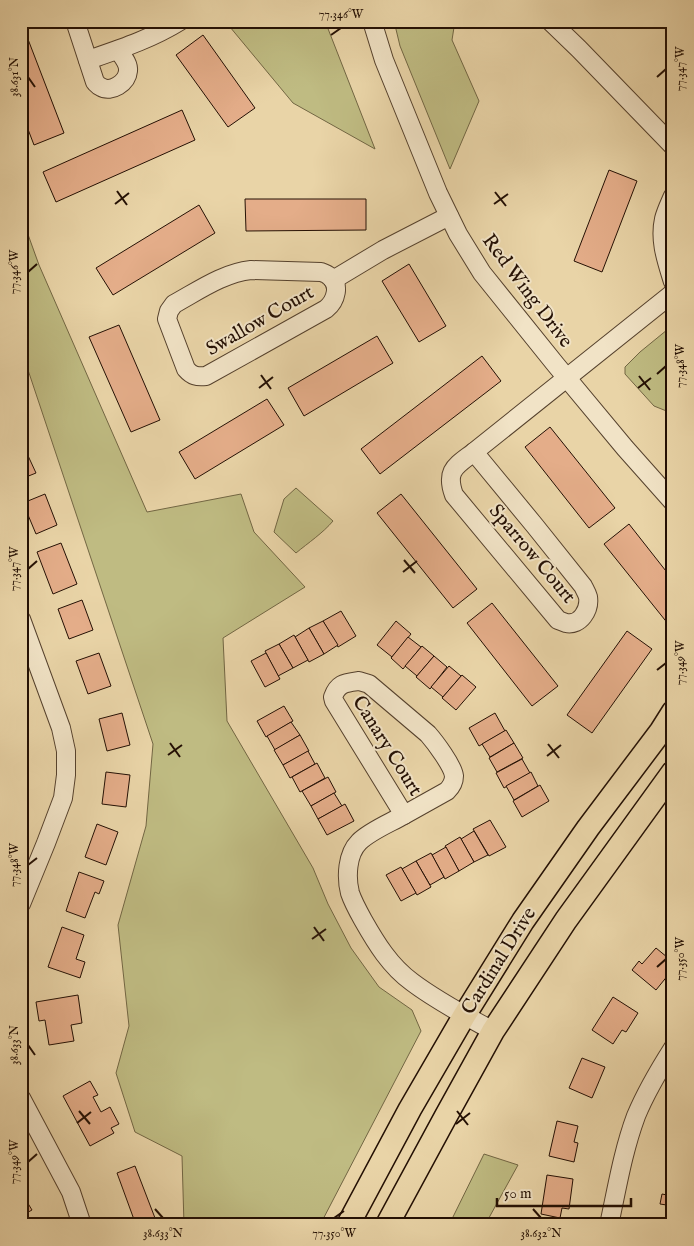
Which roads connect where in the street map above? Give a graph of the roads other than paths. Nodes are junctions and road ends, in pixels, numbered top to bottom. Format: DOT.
graph roads {
  1 [pos="75,21"];
  2 [pos="180,21"];
  3 [pos="372,21"];
  4 [pos="550,21"];
  5 [pos="118,50"];
  6 [pos="88,60"];
  7 [pos="673,146"];
  8 [pos="673,196"];
  9 [pos="449,216"];
  10 [pos="333,280"];
  11 [pos="673,282"];
  12 [pos="673,293"];
  13 [pos="567,378"];
  14 [pos="474,452"];
  15 [pos="673,502"];
  16 [pos="21,619"];
  17 [pos="673,712"];
  18 [pos="673,772"];
  19 [pos="404,815"];
  20 [pos="22,897"];
  21 [pos="464,1016"];
  22 [pos="493,1031"];
  23 [pos="673,1048"];
  24 [pos="21,1098"];
  25 [pos="82,1225"];
  26 [pos="348,1225"];
  27 [pos="387,1225"];
  28 [pos="609,1225"];
  1 -- 6 [label="street"];
  2 -- 5 [label="street"];
  3 -- 9 [label="street, Red Wing Drive"];
  4 -- 7 [label="street"];
  5 -- 6 [label="street"];
  5 -- 6 [label="street"];
  8 -- 11 [label="street"];
  9 -- 10 [label="street, Swallow Court"];
  9 -- 13 [label="street, Red Wing Drive"];
  10 -- 10 [label="street, Swallow Court"];
  12 -- 13 [label="street, Sparrow Court"];
  13 -- 14 [label="street, Sparrow Court"];
  13 -- 15 [label="street, Red Wing Drive"];
  14 -- 14 [label="street, Sparrow Court"];
  16 -- 20 [label="street"];
  17 -- 21 [label="main road, Cardinal Drive"];
  18 -- 22 [label="main road, Cardinal Drive"];
  19 -- 19 [label="street, Canary Court"];
  19 -- 21 [label="street, Canary Court"];
  21 -- 22 [label="street, Canary Court"];
  21 -- 26 [label="main road, Cardinal Drive"];
  22 -- 27 [label="main road, Cardinal Drive"];
  23 -- 28 [label="street"];
  24 -- 25 [label="street"];
}
